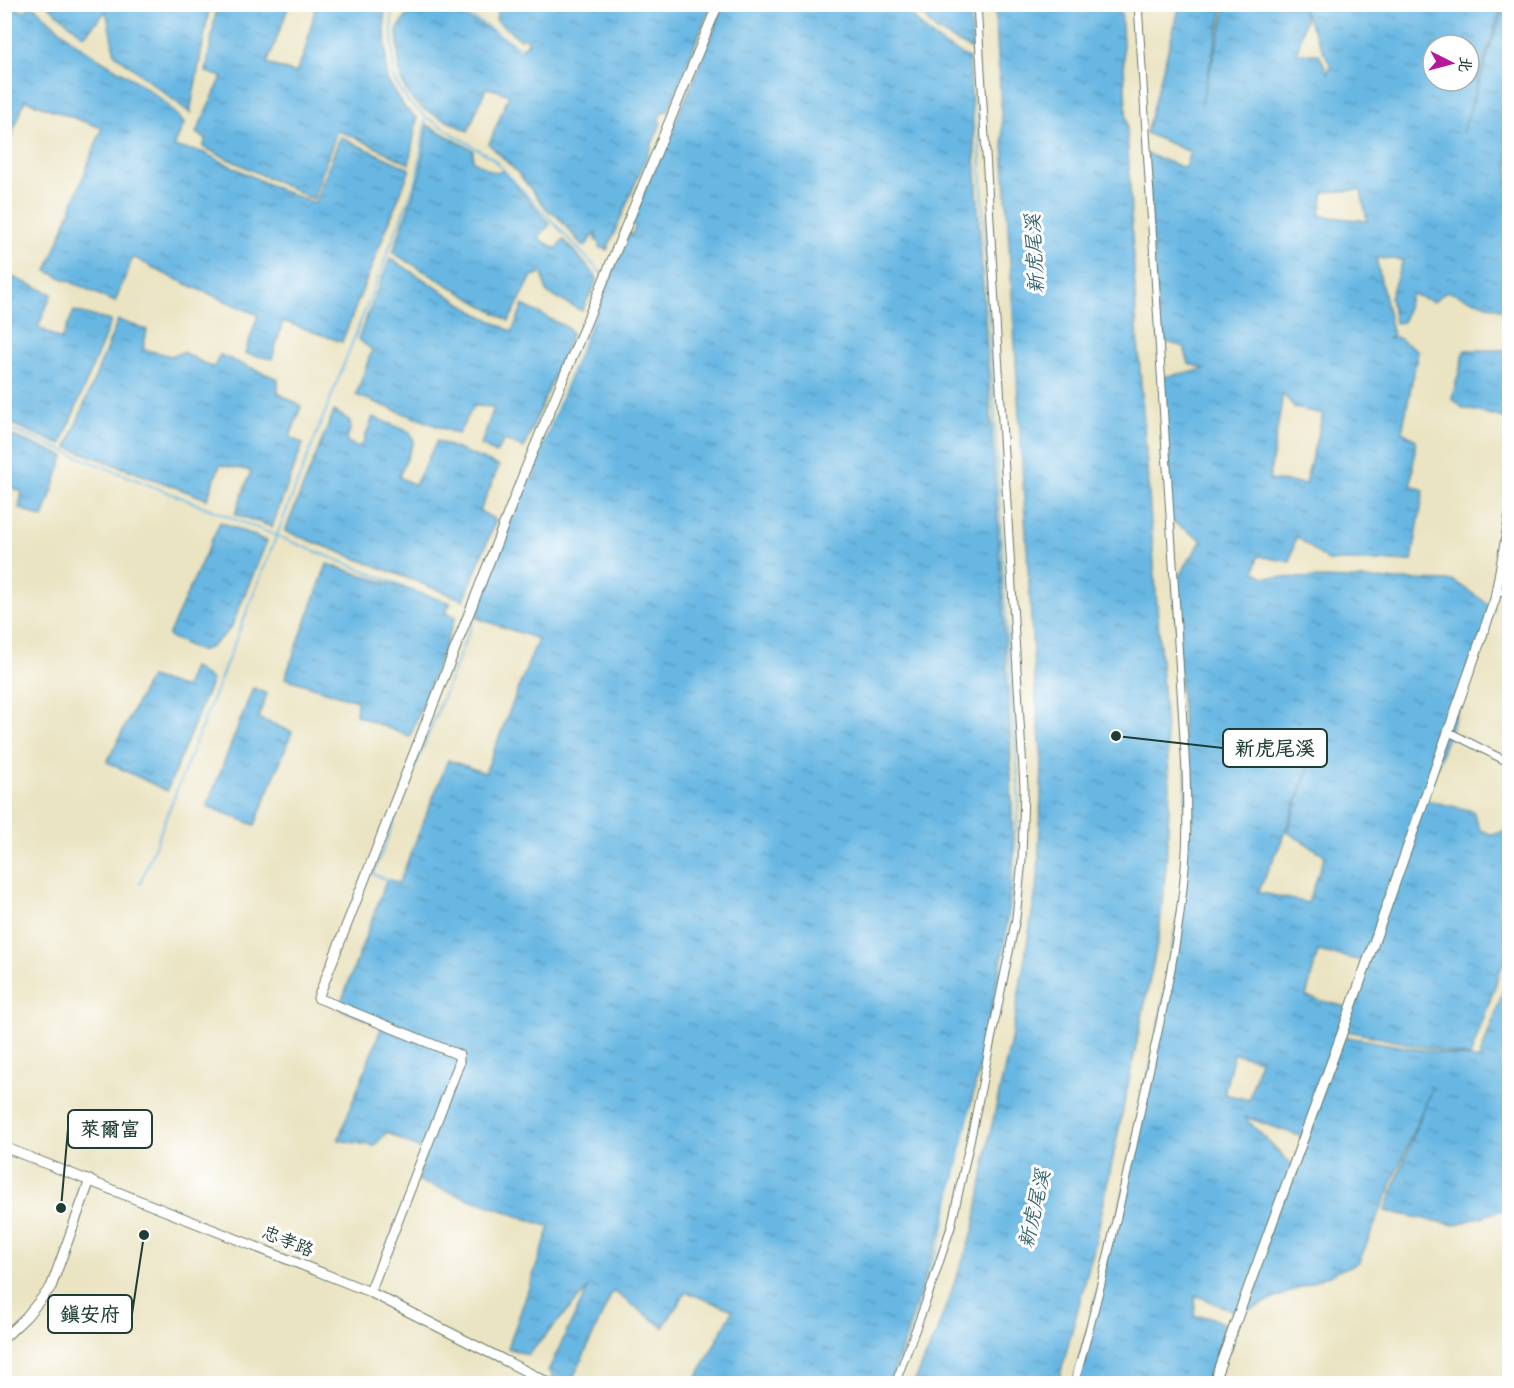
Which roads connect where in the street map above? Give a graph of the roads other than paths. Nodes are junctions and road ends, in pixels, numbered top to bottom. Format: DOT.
graph roads {
  1 [pos="718,4"];
  2 [pos="977,4"];
  3 [pos="1138,4"];
  4 [pos="1509,515"];
  5 [pos="1509,558"];
  6 [pos="1501,572"];
  7 [pos="1497,591"];
  8 [pos="1509,592"];
  9 [pos="1449,732"];
  10 [pos="1509,763"];
  11 [pos="4,1147"];
  12 [pos="90,1180"];
  13 [pos="370,1292"];
  14 [pos="4,1338"];
  15 [pos="551,1383"];
  16 [pos="895,1383"];
  17 [pos="1074,1383"];
  18 [pos="1213,1383"];
  1 -- 13 [label="street"];
  2 -- 16 [label="street"];
  3 -- 17 [label="street"];
  4 -- 6 [label="street"];
  5 -- 6 [label="street"];
  6 -- 7 [label="street"];
  7 -- 8 [label="street"];
  7 -- 9 [label="street"];
  9 -- 10 [label="street"];
  9 -- 18 [label="street"];
  11 -- 12 [label="street, 忠孝路"];
  12 -- 13 [label="street, 忠孝路"];
  12 -- 14 [label="street"];
  13 -- 15 [label="street, 忠孝路"];
}
